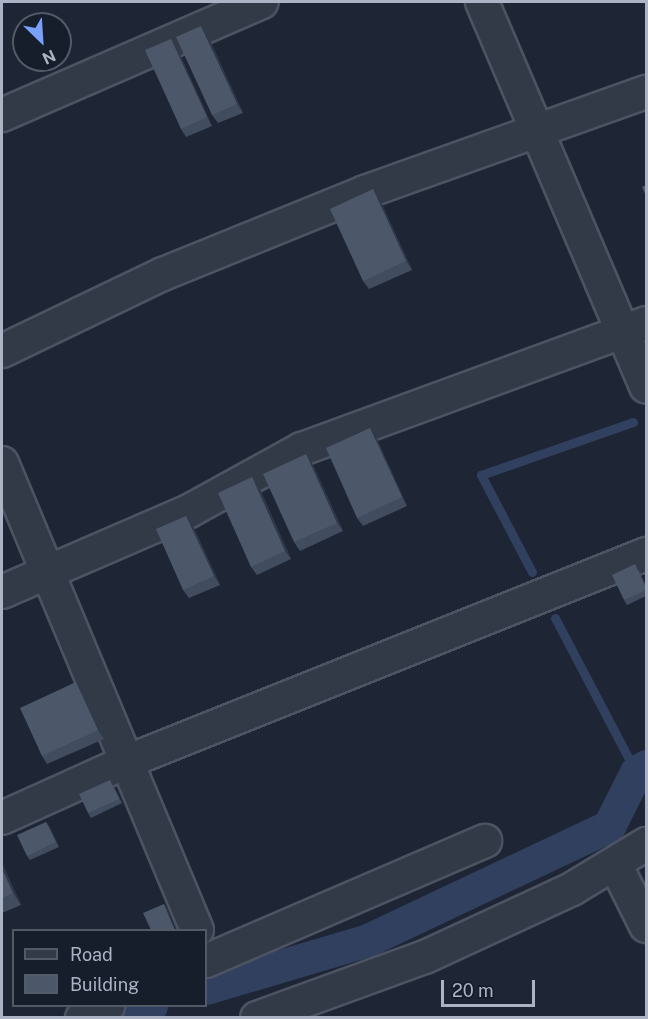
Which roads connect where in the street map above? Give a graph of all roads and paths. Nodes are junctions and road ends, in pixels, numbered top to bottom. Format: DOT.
graph roads {
  1 [pos="262,2"];
  2 [pos="482,2"];
  3 [pos="646,92"];
  4 [pos="2,115"];
  5 [pos="538,132"];
  6 [pos="635,327"];
  7 [pos="2,351"];
  8 [pos="646,386"];
  9 [pos="2,463"];
  10 [pos="646,554"];
  11 [pos="50,572"];
  12 [pos="2,592"];
  13 [pos="126,762"];
  14 [pos="2,818"];
  15 [pos="486,841"];
  16 [pos="646,844"];
  17 [pos="616,866"];
  18 [pos="646,926"];
  19 [pos="197,929"];
  20 [pos="207,957"];
  21 [pos="104,1007"];
  22 [pos="82,1017"];
  23 [pos="257,1017"];
  1 -- 4 [label="street"];
  2 -- 5 [label="street"];
  3 -- 5 [label="street"];
  5 -- 6 [label="street"];
  5 -- 7 [label="street"];
  6 -- 8 [label="street"];
  6 -- 11 [label="street"];
  9 -- 11 [label="street"];
  10 -- 13 [label="street"];
  11 -- 12 [label="street"];
  11 -- 13 [label="street"];
  13 -- 14 [label="street"];
  13 -- 19 [label="street"];
  15 -- 20 [label="street"];
  16 -- 17 [label="street"];
  17 -- 18 [label="street"];
  17 -- 23 [label="street"];
  21 -- 22 [label="street"];
}
